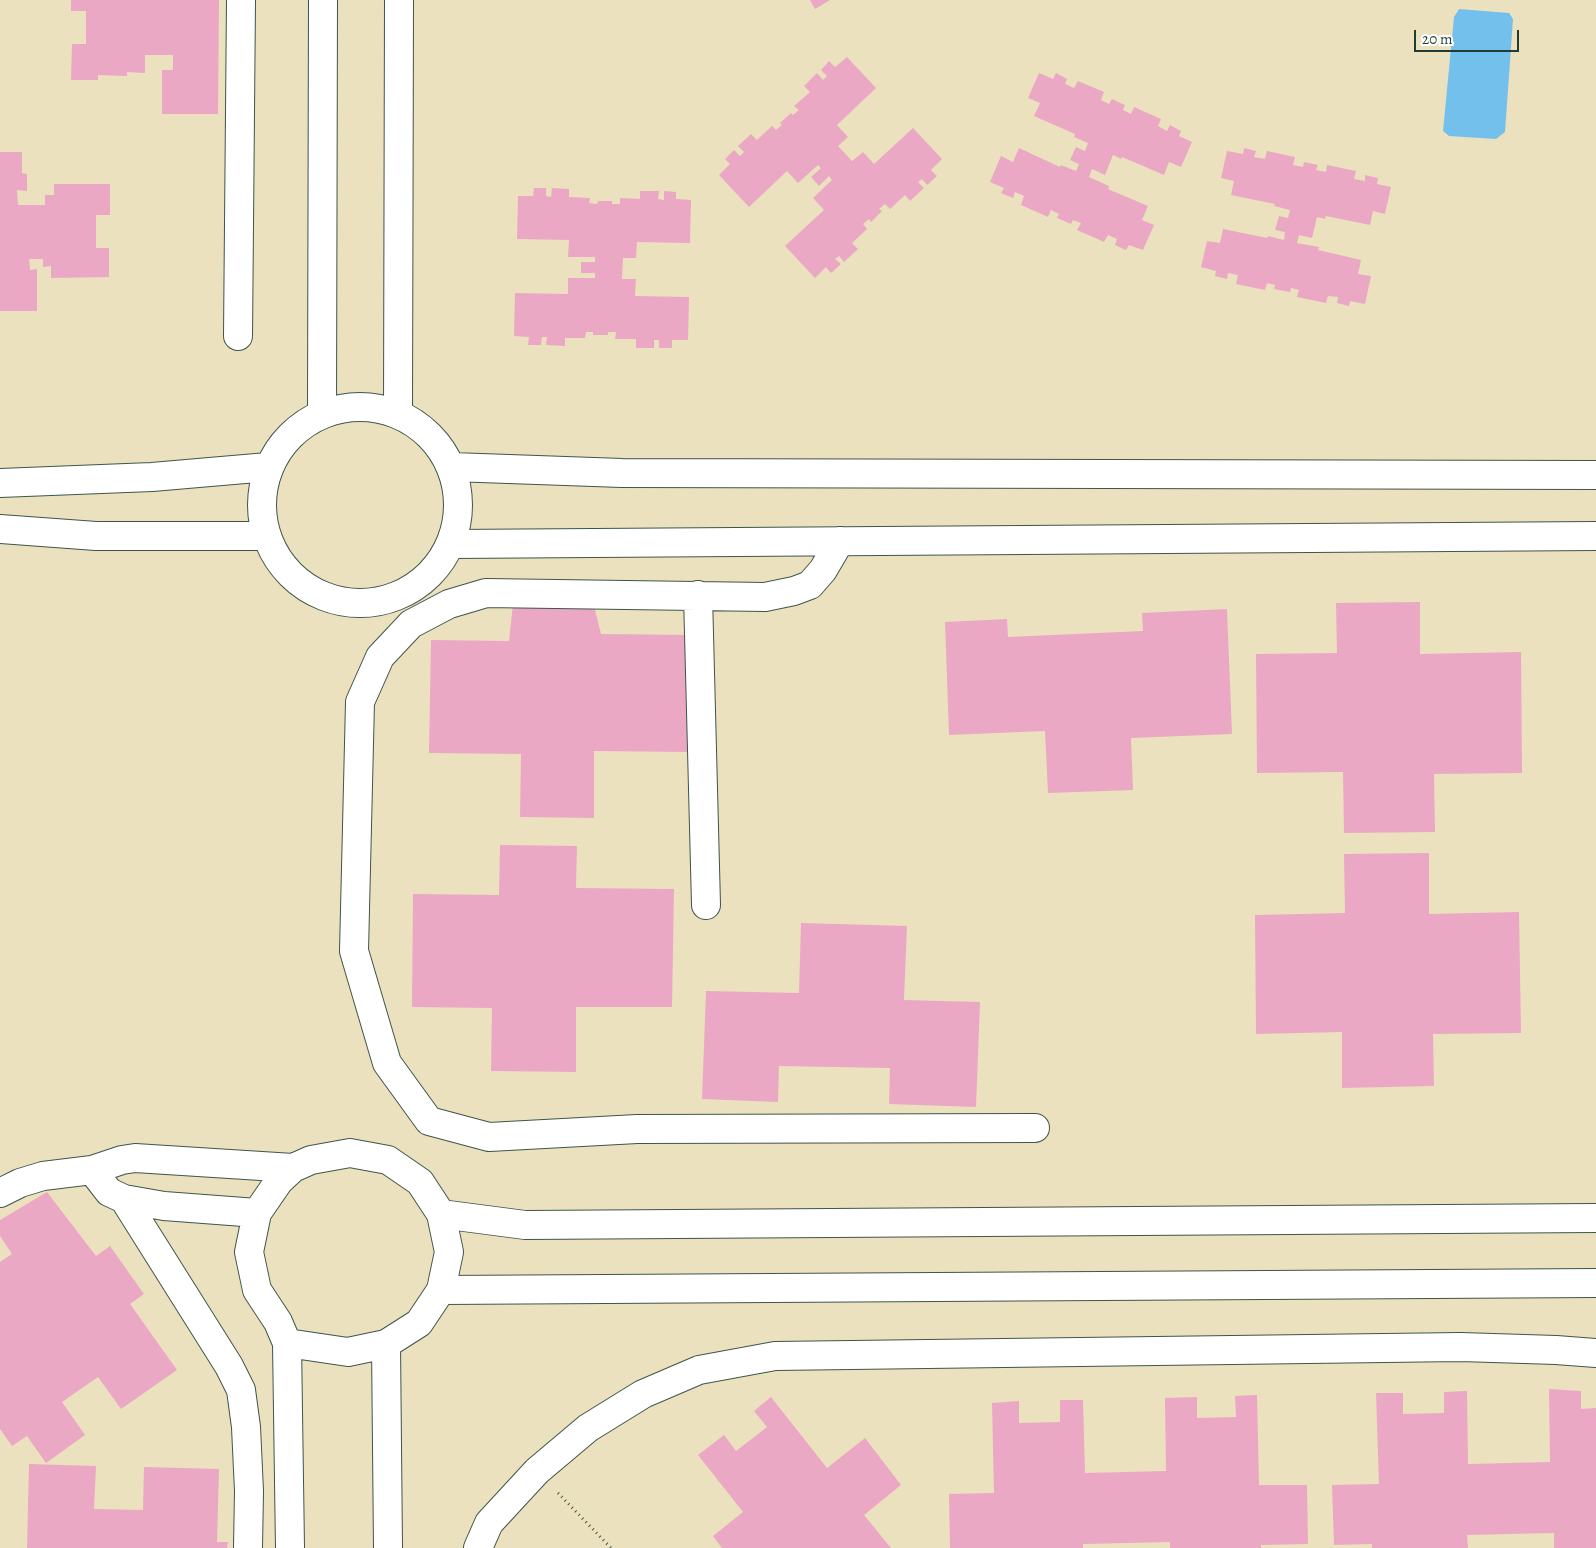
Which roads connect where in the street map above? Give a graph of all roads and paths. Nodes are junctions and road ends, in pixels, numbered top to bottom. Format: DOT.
graph roads {
  1 [pos="241,0"];
  2 [pos="323,0"];
  3 [pos="399,0"];
  4 [pos="238,336"];
  5 [pos="322,413"];
  6 [pos="398,413"];
  7 [pos="268,466"];
  8 [pos="452,467"];
  9 [pos="1596,476"];
  10 [pos="0,483"];
  11 [pos="0,529"];
  12 [pos="265,536"];
  13 [pos="1596,536"];
  14 [pos="840,541"];
  15 [pos="451,544"];
  16 [pos="698,595"];
  17 [pos="706,905"];
  18 [pos="1035,1128"];
  19 [pos="293,1168"];
  20 [pos="92,1170"];
  21 [pos="0,1193"];
  22 [pos="124,1199"];
  23 [pos="257,1214"];
  24 [pos="441,1214"];
  25 [pos="1596,1218"];
  26 [pos="1596,1283"];
  27 [pos="441,1290"];
  28 [pos="287,1344"];
  29 [pos="386,1344"];
  30 [pos="1596,1353"];
  31 [pos="537,1471"];
  32 [pos="248,1548"];
  33 [pos="290,1548"];
  34 [pos="388,1548"];
  35 [pos="478,1548"];
  36 [pos="611,1548"];
  1 -- 4 [label="street"];
  2 -- 5 [label="street"];
  3 -- 6 [label="street"];
  5 -- 6 [label="street"];
  5 -- 7 [label="street"];
  6 -- 8 [label="street"];
  7 -- 10 [label="street"];
  7 -- 12 [label="street"];
  8 -- 9 [label="street"];
  8 -- 15 [label="street"];
  11 -- 12 [label="street"];
  12 -- 15 [label="street"];
  13 -- 14 [label="street"];
  14 -- 15 [label="street"];
  14 -- 16 [label="street"];
  16 -- 17 [label="street"];
  16 -- 18 [label="street"];
  19 -- 20 [label="street"];
  19 -- 23 [label="street"];
  19 -- 24 [label="street"];
  20 -- 21 [label="street"];
  20 -- 22 [label="street"];
  22 -- 23 [label="street"];
  22 -- 32 [label="street"];
  23 -- 28 [label="street"];
  24 -- 25 [label="street"];
  24 -- 27 [label="street"];
  26 -- 27 [label="street"];
  27 -- 29 [label="street"];
  28 -- 29 [label="street"];
  28 -- 33 [label="street"];
  29 -- 34 [label="street"];
  30 -- 31 [label="street"];
  31 -- 35 [label="street"];
  31 -- 36 [label="path"];
}
